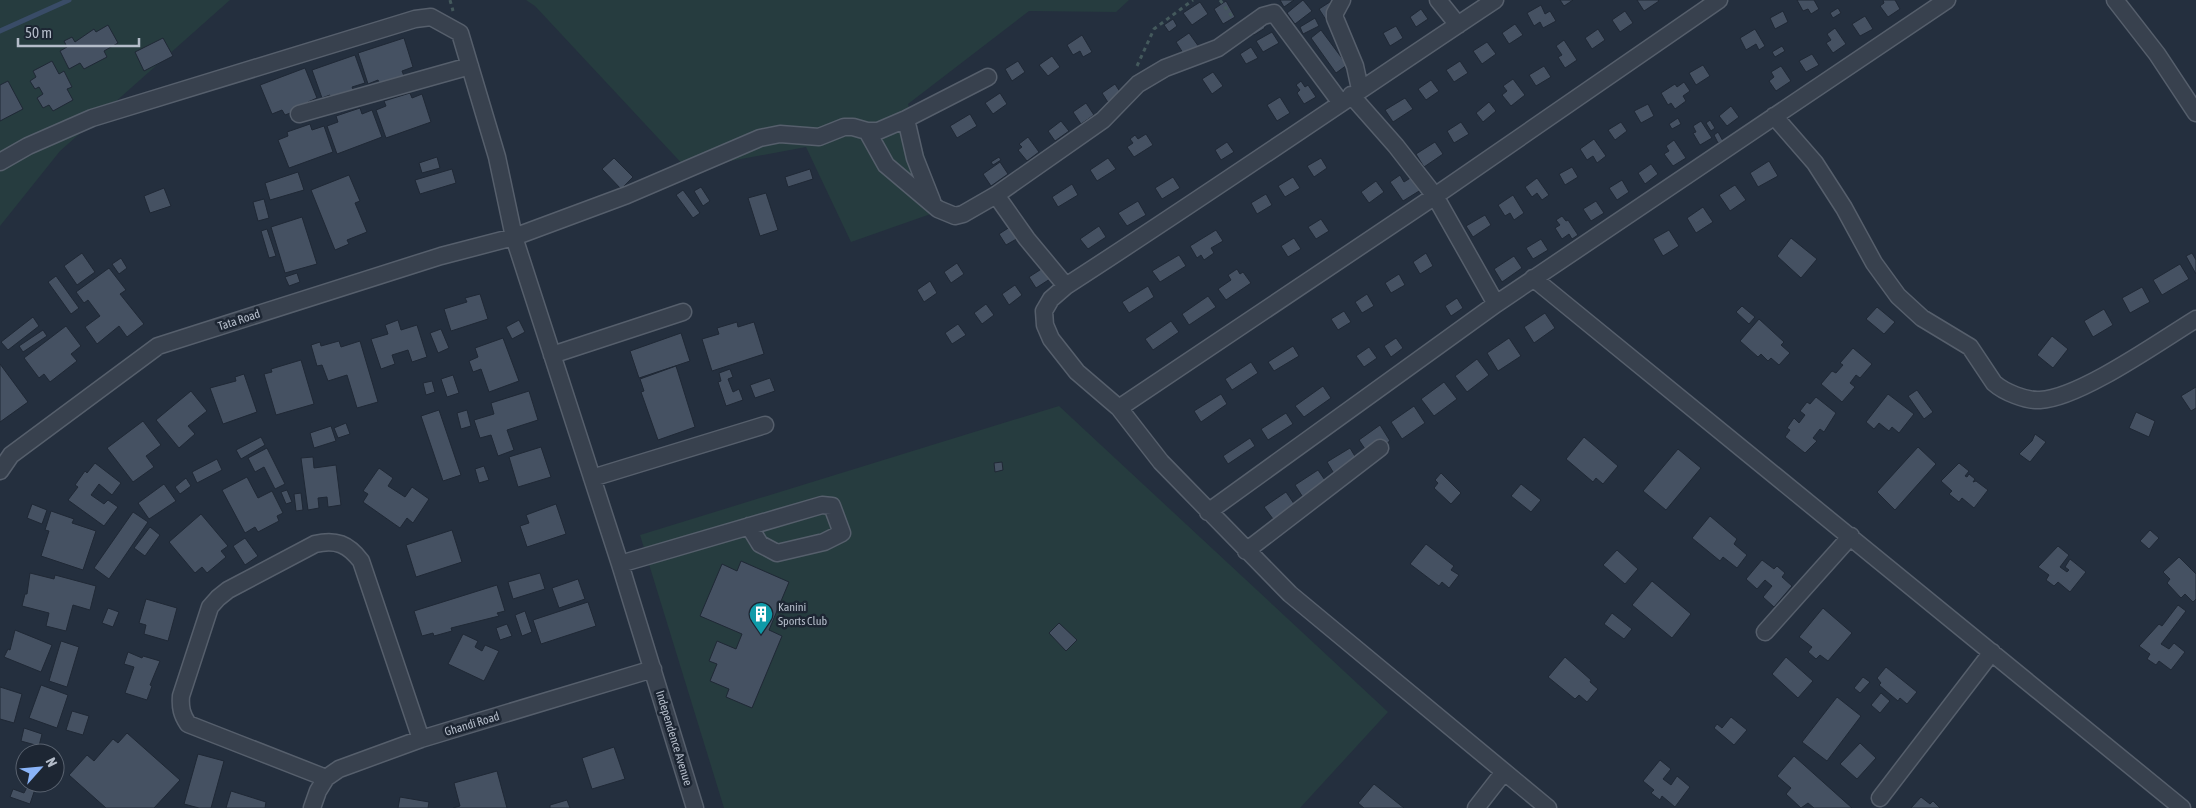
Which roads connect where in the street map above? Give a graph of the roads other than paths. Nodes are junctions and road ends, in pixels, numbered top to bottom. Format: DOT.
graph roads {
  1 [pos="1342,0"];
  2 [pos="1438,0"];
  3 [pos="1495,0"];
  4 [pos="1719,0"];
  5 [pos="1947,0"];
  6 [pos="2115,0"];
  7 [pos="1458,25"];
  8 [pos="470,66"];
  9 [pos="988,76"];
  10 [pos="1351,96"];
  11 [pos="2196,113"];
  12 [pos="299,114"];
  13 [pos="1774,116"];
  14 [pos="906,120"];
  15 [pos="866,131"];
  16 [pos="0,162"];
  17 [pos="996,196"];
  18 [pos="1435,196"];
  19 [pos="933,204"];
  20 [pos="514,237"];
  21 [pos="1533,278"];
  22 [pos="1066,286"];
  23 [pos="1496,304"];
  24 [pos="683,312"];
  25 [pos="2196,320"];
  26 [pos="552,355"];
  27 [pos="1119,408"];
  28 [pos="765,425"];
  29 [pos="1380,448"];
  30 [pos="0,471"];
  31 [pos="592,478"];
  32 [pos="1208,512"];
  33 [pos="749,526"];
  34 [pos="1852,536"];
  35 [pos="1246,551"];
  36 [pos="620,564"];
  37 [pos="1765,632"];
  38 [pos="1992,652"];
  39 [pos="653,669"];
  40 [pos="421,739"];
  41 [pos="1504,772"];
  42 [pos="326,778"];
  43 [pos="1880,798"];
  44 [pos="312,808"];
  45 [pos="695,808"];
  46 [pos="1476,808"];
  47 [pos="1548,808"];
  48 [pos="2182,808"];
  1 -- 10 [label="street"];
  2 -- 7 [label="street"];
  3 -- 7 [label="street"];
  4 -- 18 [label="street"];
  5 -- 13 [label="street"];
  6 -- 11 [label="street"];
  7 -- 10 [label="street"];
  8 -- 12 [label="street"];
  8 -- 16 [label="street, Independence Avenue"];
  8 -- 20 [label="street, Independence Avenue"];
  9 -- 14 [label="street, Tata Road"];
  10 -- 17 [label="street"];
  10 -- 18 [label="street"];
  10 -- 22 [label="street"];
  13 -- 21 [label="street"];
  13 -- 25 [label="street"];
  14 -- 15 [label="street, Tata Road"];
  14 -- 19 [label="street"];
  15 -- 19 [label="street"];
  15 -- 20 [label="street, Tata Road"];
  17 -- 19 [label="street"];
  17 -- 22 [label="street"];
  18 -- 23 [label="street"];
  18 -- 27 [label="street"];
  20 -- 26 [label="street, Independence Avenue"];
  20 -- 30 [label="street, Tata Road"];
  21 -- 23 [label="street"];
  21 -- 34 [label="street"];
  22 -- 27 [label="street"];
  23 -- 32 [label="street"];
  24 -- 26 [label="street"];
  26 -- 31 [label="street, Independence Avenue"];
  27 -- 32 [label="street"];
  28 -- 31 [label="street"];
  29 -- 35 [label="street"];
  31 -- 36 [label="street, Independence Avenue"];
  32 -- 35 [label="street"];
  33 -- 33 [label="street"];
  33 -- 36 [label="street"];
  34 -- 37 [label="street"];
  34 -- 38 [label="street"];
  35 -- 41 [label="street"];
  36 -- 39 [label="street, Independence Avenue"];
  38 -- 43 [label="street"];
  38 -- 48 [label="street"];
  39 -- 40 [label="street, Ghandi Road"];
  39 -- 45 [label="street, Independence Avenue"];
  40 -- 42 [label="street, Ghandi Road"];
  40 -- 42 [label="street"];
  41 -- 46 [label="street"];
  41 -- 47 [label="street"];
  42 -- 44 [label="street"];
}
